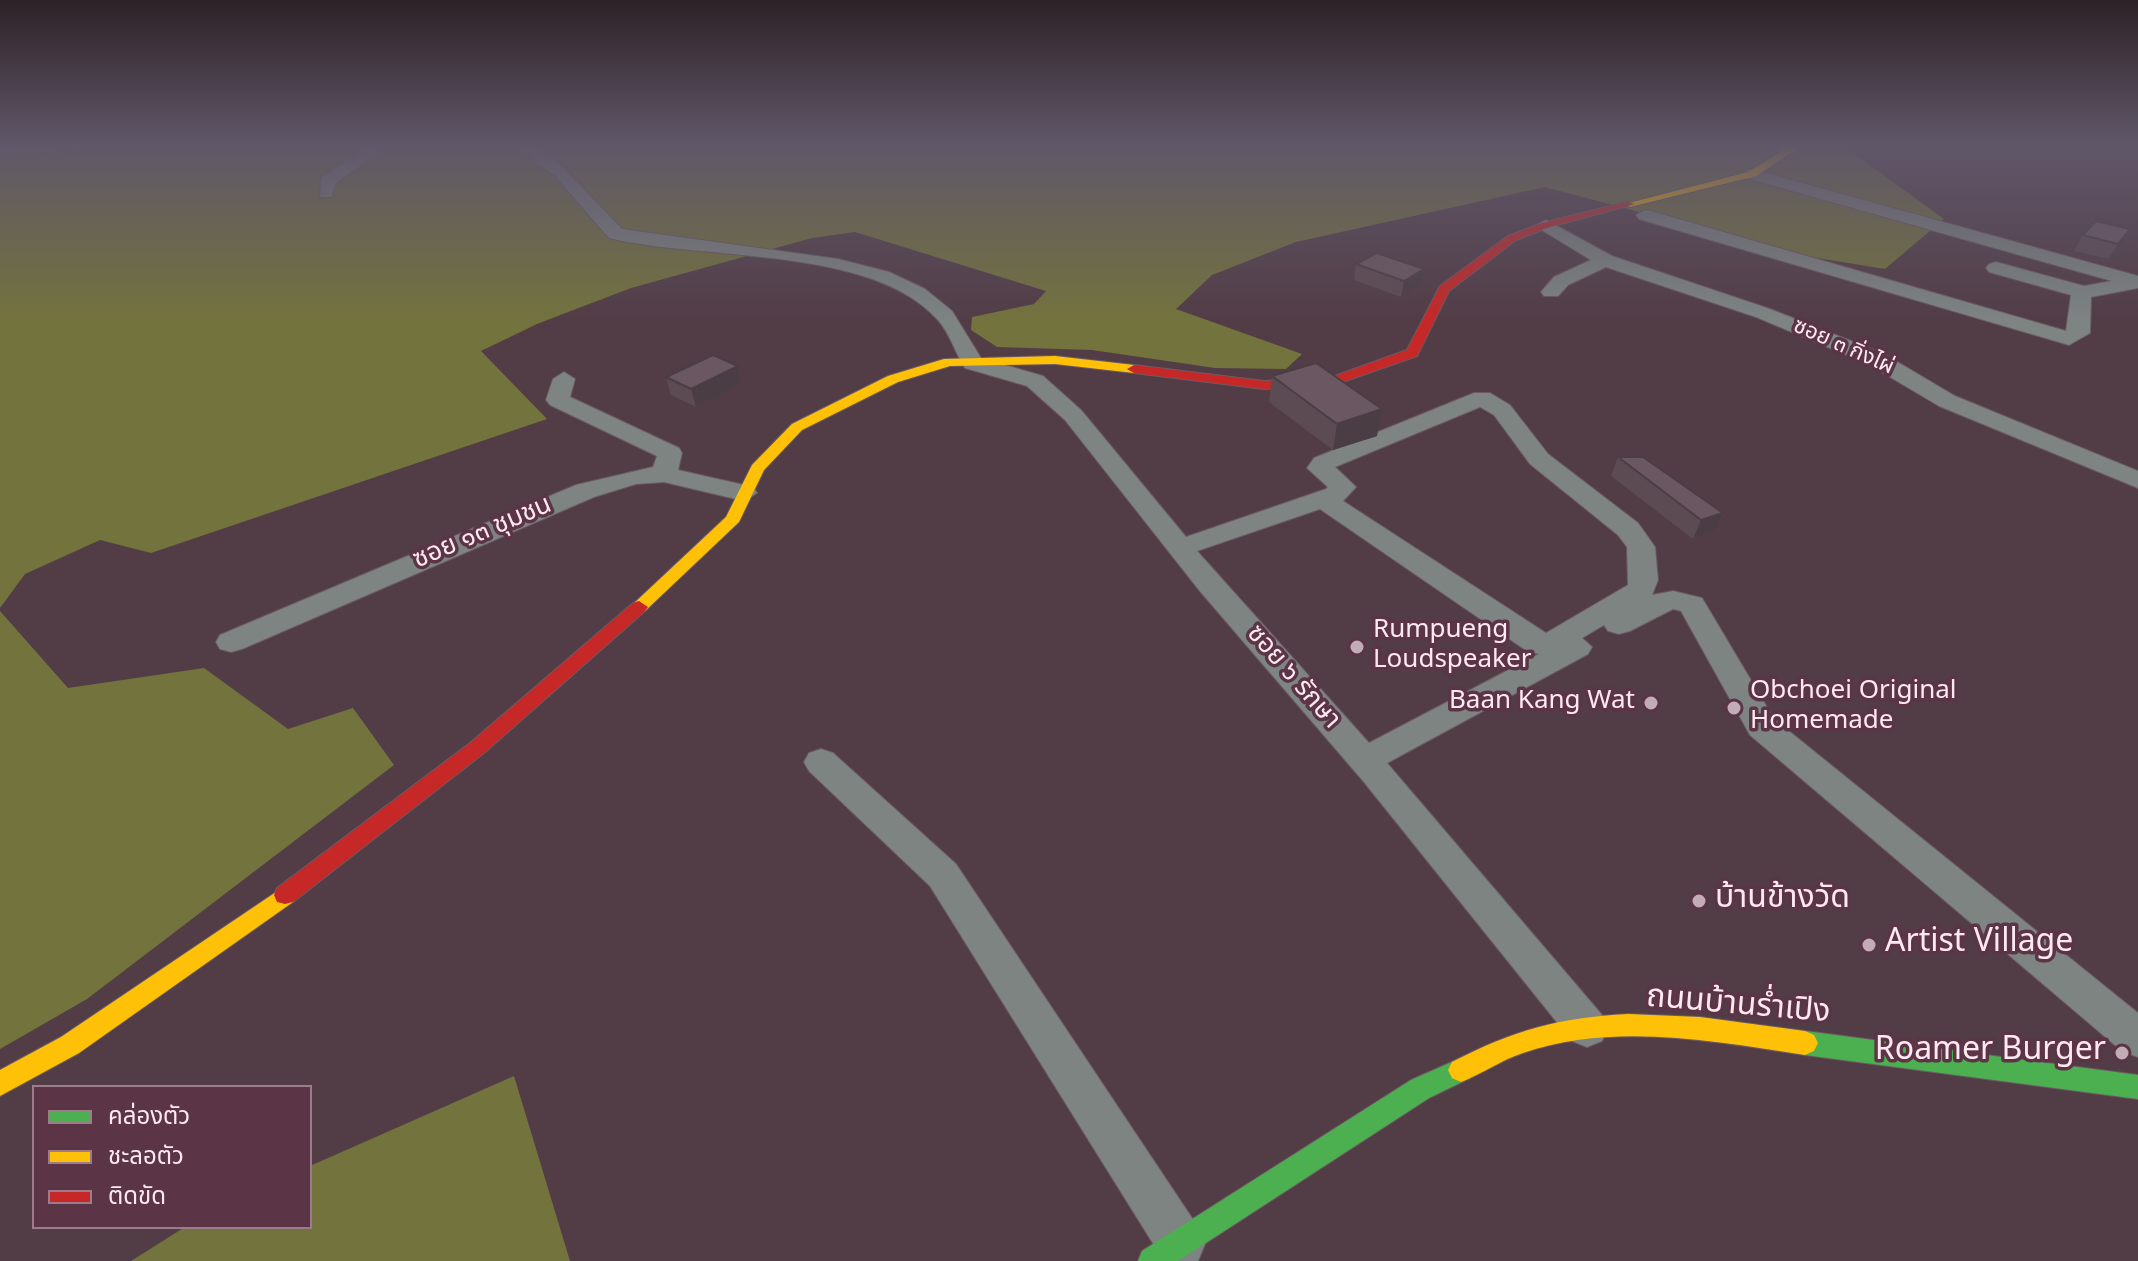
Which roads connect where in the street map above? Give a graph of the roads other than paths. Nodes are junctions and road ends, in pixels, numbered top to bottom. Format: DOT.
graph roads {
  1 [pos="588,204"];
  2 [pos="1631,204"];
  3 [pos="1859,204"];
  4 [pos="1645,215"];
  5 [pos="1546,225"];
  6 [pos="1605,260"];
  7 [pos="1996,268"];
  8 [pos="2138,282"];
  9 [pos="1551,292"];
  10 [pos="2084,292"];
  11 [pos="973,363"];
  12 [pos="564,379"];
  13 [pos="664,474"];
  14 [pos="2138,480"];
  15 [pos="744,493"];
  16 [pos="1323,499"];
  17 [pos="1180,548"];
  18 [pos="231,642"];
  19 [pos="1364,760"];
  20 [pos="821,762"];
  21 [pos="1587,1028"];
  22 [pos="2138,1038"];
  23 [pos="0,1084"];
  24 [pos="2138,1087"];
  25 [pos="1176,1252"];
  1 -- 11 [label="street"];
  2 -- 5 [label="street"];
  3 -- 8 [label="street"];
  4 -- 10 [label="street"];
  5 -- 6 [label="street, ซอย ๓ กิ่งไผ่"];
  5 -- 11 [label="street"];
  6 -- 9 [label="street"];
  6 -- 14 [label="street, ซอย ๓ กิ่งไผ่"];
  7 -- 10 [label="street"];
  8 -- 10 [label="street"];
  11 -- 15 [label="street"];
  11 -- 17 [label="street, ซอย ๖ รักษา"];
  12 -- 13 [label="street"];
  13 -- 15 [label="street, ซอย ๑๓ ชุมชน"];
  13 -- 18 [label="street, ซอย ๑๓ ชุมชน"];
  15 -- 23 [label="street"];
  16 -- 16 [label="street"];
  16 -- 17 [label="street"];
  17 -- 19 [label="street, ซอย ๖ รักษา"];
  19 -- 21 [label="street, ซอย ๖ รักษา"];
  19 -- 22 [label="street"];
  20 -- 25 [label="street"];
  21 -- 24 [label="street, ถนนบ้านร่ำเปิง"];
  21 -- 25 [label="street, ถนนบ้านร่ำเปิง"];
}
